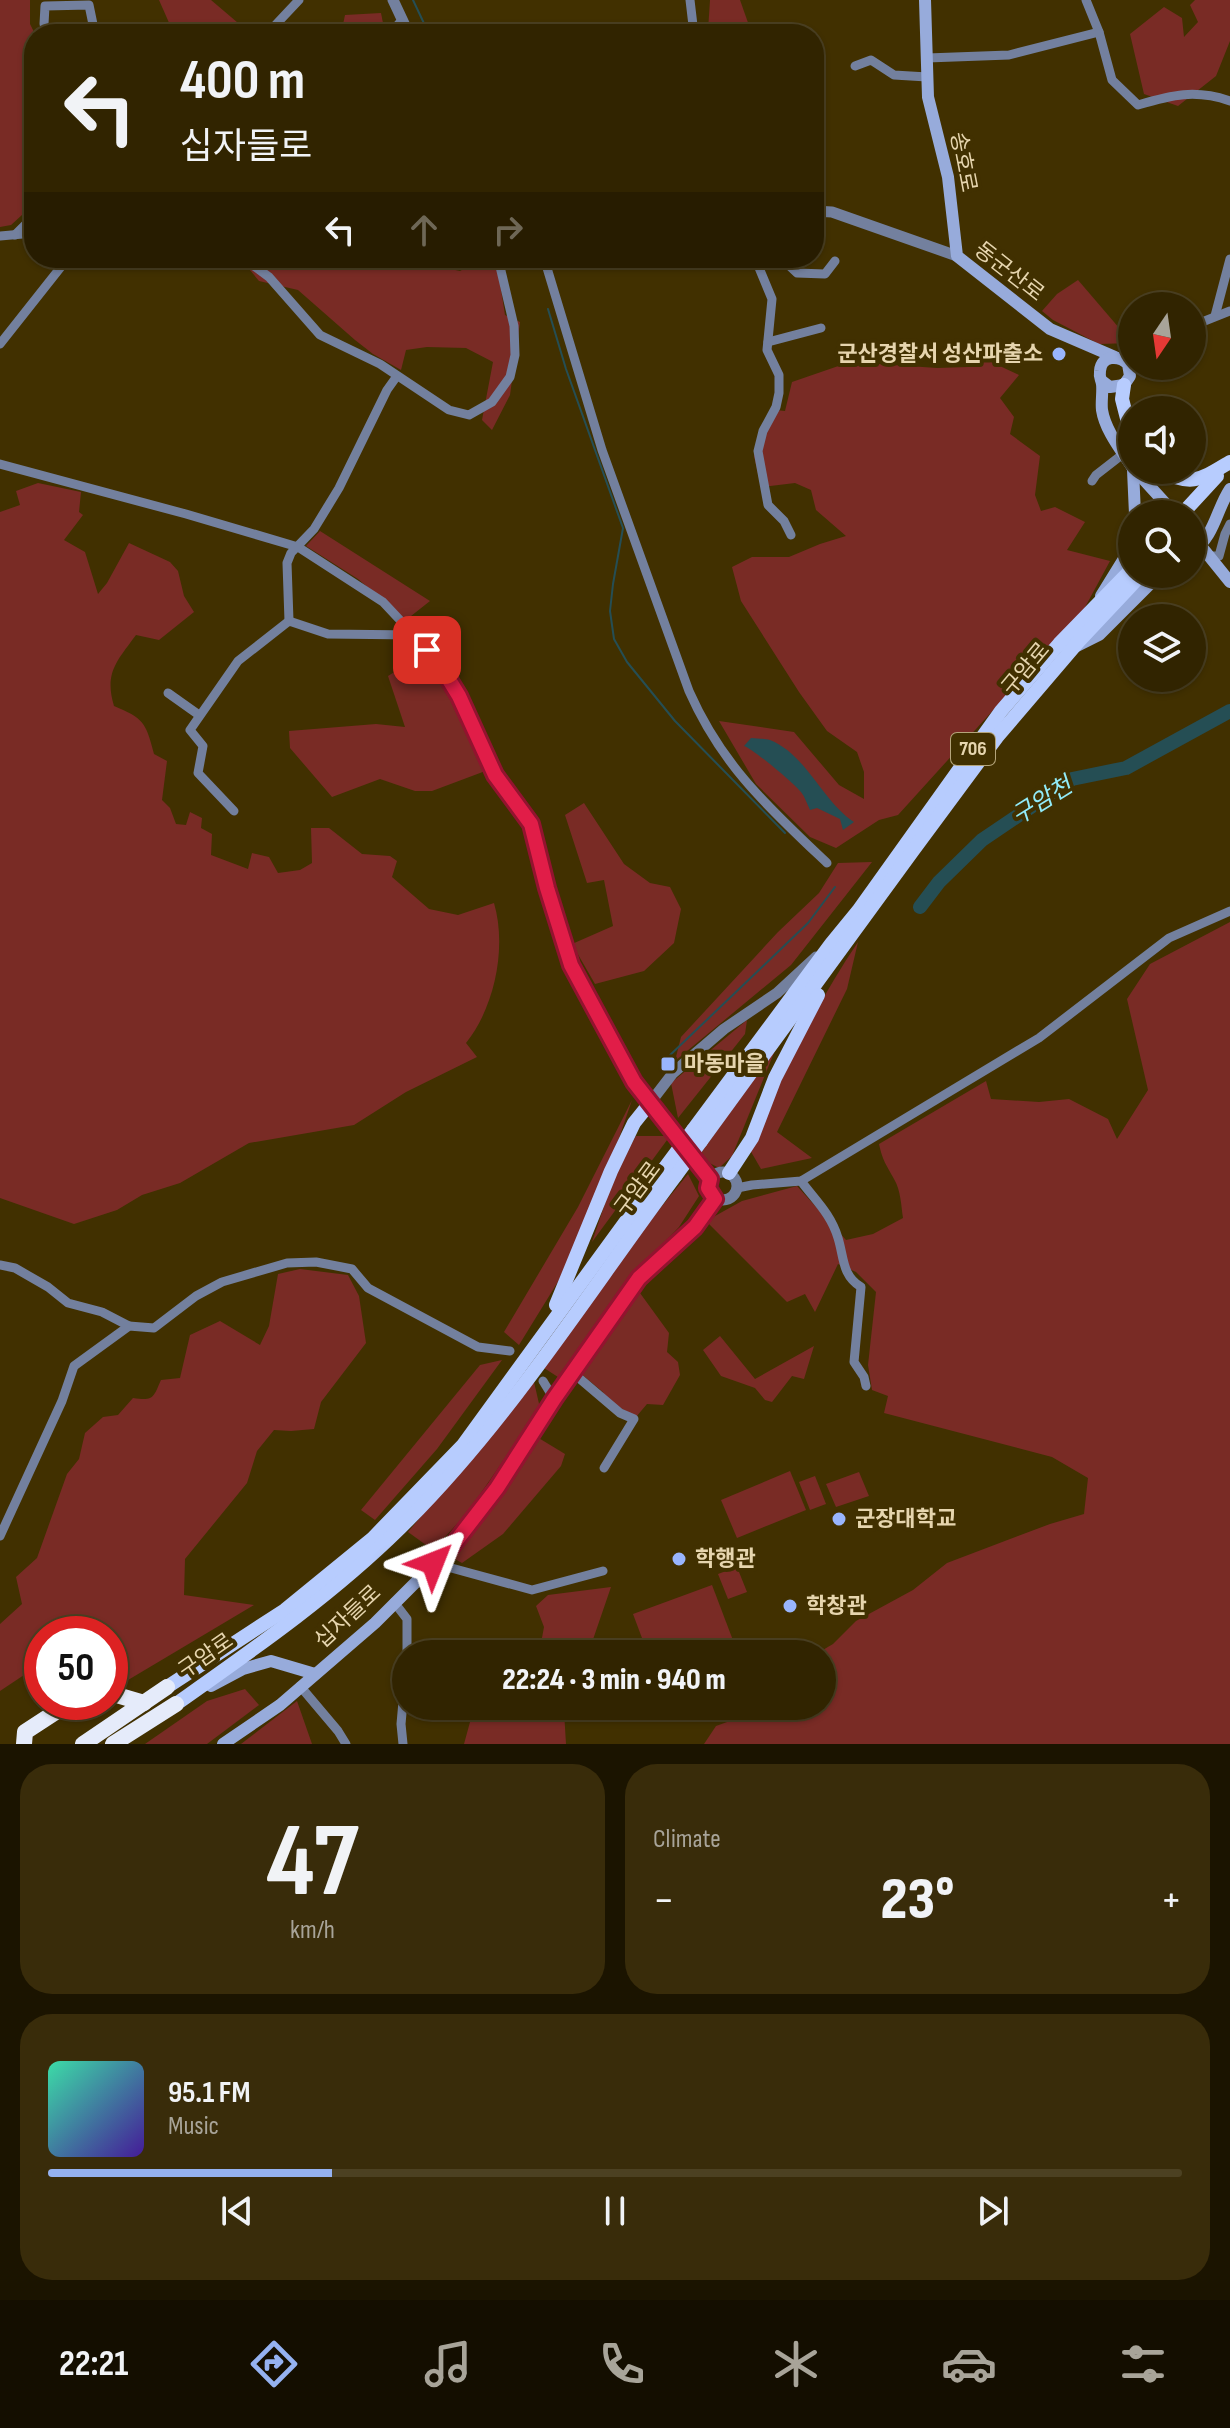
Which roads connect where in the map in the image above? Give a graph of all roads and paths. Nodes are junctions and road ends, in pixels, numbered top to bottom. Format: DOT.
graph roads {
  1 [pos="299,0"];
  2 [pos="393,0"];
  3 [pos="690,0"];
  4 [pos="925,0"];
  5 [pos="1086,0"];
  6 [pos="89,2"];
  7 [pos="402,20"];
  8 [pos="44,24"];
  9 [pos="93,24"];
  10 [pos="276,24"];
  11 [pos="399,24"];
  12 [pos="404,24"];
  13 [pos="693,24"];
  14 [pos="1099,32"];
  15 [pos="927,58"];
  16 [pos="855,66"];
  17 [pos="927,77"];
  18 [pos="1230,101"];
  19 [pos="824,212"];
  20 [pos="24,226"];
  21 [pos="24,234"];
  22 [pos="15,235"];
  23 [pos="0,236"];
  24 [pos="957,256"];
  25 [pos="1230,259"];
  26 [pos="835,261"];
  27 [pos="60,268"];
  28 [pos="257,268"];
  29 [pos="500,268"];
  30 [pos="547,268"];
  31 [pos="759,268"];
  32 [pos="792,268"];
  33 [pos="1230,311"];
  34 [pos="1215,316"];
  35 [pos="1206,320"];
  36 [pos="821,328"];
  37 [pos="768,342"];
  38 [pos="0,344"];
  39 [pos="1085,344"];
  40 [pos="1117,357"];
  41 [pos="1101,374"];
  42 [pos="397,376"];
  43 [pos="1128,380"];
  44 [pos="1123,392"];
  45 [pos="1123,396"];
  46 [pos="1102,411"];
  47 [pos="1118,441"];
  48 [pos="1118,460"];
  49 [pos="1230,462"];
  50 [pos="0,464"];
  51 [pos="1230,474"];
  52 [pos="1206,477"];
  53 [pos="1092,481"];
  54 [pos="1149,484"];
  55 [pos="1152,484"];
  56 [pos="1230,489"];
  57 [pos="1157,491"];
  58 [pos="1206,494"];
  59 [pos="1164,500"];
  60 [pos="1199,500"];
  61 [pos="1202,500"];
  62 [pos="1230,524"];
  63 [pos="791,535"];
  64 [pos="1206,537"];
  65 [pos="298,547"];
  66 [pos="1206,550"];
  67 [pos="1206,556"];
  68 [pos="1118,568"];
  69 [pos="1230,582"];
  70 [pos="1118,583"];
  71 [pos="1129,588"];
  72 [pos="1146,588"];
  73 [pos="1094,607"];
  74 [pos="289,621"];
  75 [pos="414,635"];
  76 [pos="1074,648"];
  77 [pos="168,693"];
  78 [pos="199,715"];
  79 [pos="234,811"];
  80 [pos="827,863"];
  81 [pos="875,904"];
  82 [pos="1230,911"];
  83 [pos="831,944"];
  84 [pos="650,1103"];
  85 [pos="697,1136"];
  86 [pos="670,1172"];
  87 [pos="729,1173"];
  88 [pos="710,1179"];
  89 [pos="801,1181"];
  90 [pos="737,1188"];
  91 [pos="715,1199"];
  92 [pos="0,1265"];
  93 [pos="129,1326"];
  94 [pos="546,1330"];
  95 [pos="510,1351"];
  96 [pos="573,1373"];
  97 [pos="543,1381"];
  98 [pos="866,1386"];
  99 [pos="554,1399"];
  100 [pos="604,1468"];
  101 [pos="0,1536"];
  102 [pos="433,1563"];
  103 [pos="603,1571"];
  104 [pos="394,1602"];
  105 [pos="407,1640"];
  106 [pos="315,1674"];
  107 [pos="300,1686"];
  108 [pos="167,1687"];
  109 [pos="128,1698"];
  110 [pos="144,1703"];
  111 [pos="176,1704"];
  112 [pos="43,1720"];
  113 [pos="401,1720"];
  114 [pos="24,1744"];
  115 [pos="83,1744"];
  116 [pos="113,1744"];
  117 [pos="223,1744"];
  118 [pos="346,1744"];
  119 [pos="403,1744"];
  1 -- 10 [label="street"];
  2 -- 7 [label="street"];
  3 -- 13 [label="street"];
  4 -- 15 [label="main road, 송호로"];
  5 -- 14 [label="street"];
  6 -- 8 [label="street"];
  6 -- 9 [label="street"];
  7 -- 11 [label="street"];
  7 -- 12 [label="street"];
  14 -- 15 [label="street"];
  14 -- 18 [label="street"];
  15 -- 17 [label="main road, 송호로"];
  16 -- 17 [label="street"];
  17 -- 24 [label="main road, 송호로"];
  19 -- 24 [label="street, 동군산로"];
  20 -- 22 [label="street"];
  21 -- 22 [label="street"];
  22 -- 23 [label="street"];
  24 -- 39 [label="main road, 동군산로"];
  25 -- 34 [label="street"];
  26 -- 32 [label="street"];
  27 -- 38 [label="street"];
  28 -- 42 [label="street"];
  29 -- 42 [label="street"];
  30 -- 80 [label="street"];
  31 -- 37 [label="street"];
  33 -- 34 [label="street"];
  34 -- 35 [label="street"];
  36 -- 37 [label="street"];
  37 -- 63 [label="street"];
  39 -- 40 [label="main road, 동군산로"];
  39 -- 41 [label="main road"];
  40 -- 41 [label="main road"];
  41 -- 44 [label="main road"];
  41 -- 46 [label="main road"];
  42 -- 65 [label="street"];
  43 -- 44 [label="main road"];
  44 -- 45 [label="main road"];
  44 -- 46 [label="main road"];
  46 -- 47 [label="main road"];
  48 -- 53 [label="street"];
  49 -- 52 [label="main road"];
  49 -- 58 [label="main road"];
  50 -- 65 [label="street"];
  51 -- 58 [label="main road"];
  54 -- 57 [label="main road"];
  55 -- 57 [label="main road"];
  56 -- 64 [label="main road"];
  57 -- 59 [label="main road"];
  58 -- 60 [label="main road"];
  58 -- 61 [label="main road"];
  62 -- 66 [label="street"];
  65 -- 74 [label="street"];
  65 -- 75 [label="street"];
  67 -- 69 [label="main road"];
  68 -- 73 [label="main road"];
  70 -- 73 [label="main road, 구암로 / 706"];
  71 -- 76 [label="main road, 구암로 / 706"];
  72 -- 76 [label="main road"];
  73 -- 83 [label="main road, 구암로 / 706"];
  74 -- 75 [label="street"];
  74 -- 78 [label="street"];
  75 -- 84 [label="street"];
  76 -- 81 [label="main road, 구암로 / 706"];
  77 -- 78 [label="street"];
  78 -- 79 [label="street"];
  81 -- 85 [label="main road, 구암로"];
  81 -- 87 [label="main road, 706"];
  82 -- 89 [label="street"];
  83 -- 84 [label="street, 706"];
  83 -- 85 [label="main road, 구암로"];
  84 -- 88 [label="main road"];
  84 -- 94 [label="main road"];
  85 -- 86 [label="main road, 구암로, bridge"];
  86 -- 94 [label="main road, 구암로"];
  86 -- 111 [label="main road, 구암로"];
  87 -- 88 [label="street"];
  87 -- 90 [label="street"];
  88 -- 91 [label="street"];
  89 -- 90 [label="street"];
  89 -- 98 [label="street"];
  90 -- 91 [label="street"];
  91 -- 96 [label="main road, 십자들로"];
  92 -- 93 [label="street"];
  93 -- 95 [label="street"];
  93 -- 101 [label="street"];
  94 -- 108 [label="main road, 구암로"];
  96 -- 99 [label="main road, 십자들로"];
  96 -- 100 [label="street"];
  97 -- 99 [label="street"];
  99 -- 102 [label="main road, 십자들로"];
  102 -- 103 [label="street"];
  102 -- 104 [label="main road, 십자들로"];
  104 -- 105 [label="street"];
  104 -- 106 [label="main road, 십자들로"];
  106 -- 107 [label="main road, 십자들로"];
  106 -- 111 [label="main road"];
  107 -- 117 [label="main road, 십자들로"];
  107 -- 118 [label="street"];
  108 -- 110 [label="highway"];
  109 -- 110 [label="highway"];
  110 -- 115 [label="highway"];
  111 -- 116 [label="highway"];
  112 -- 114 [label="highway"];
  113 -- 119 [label="street"];
}
